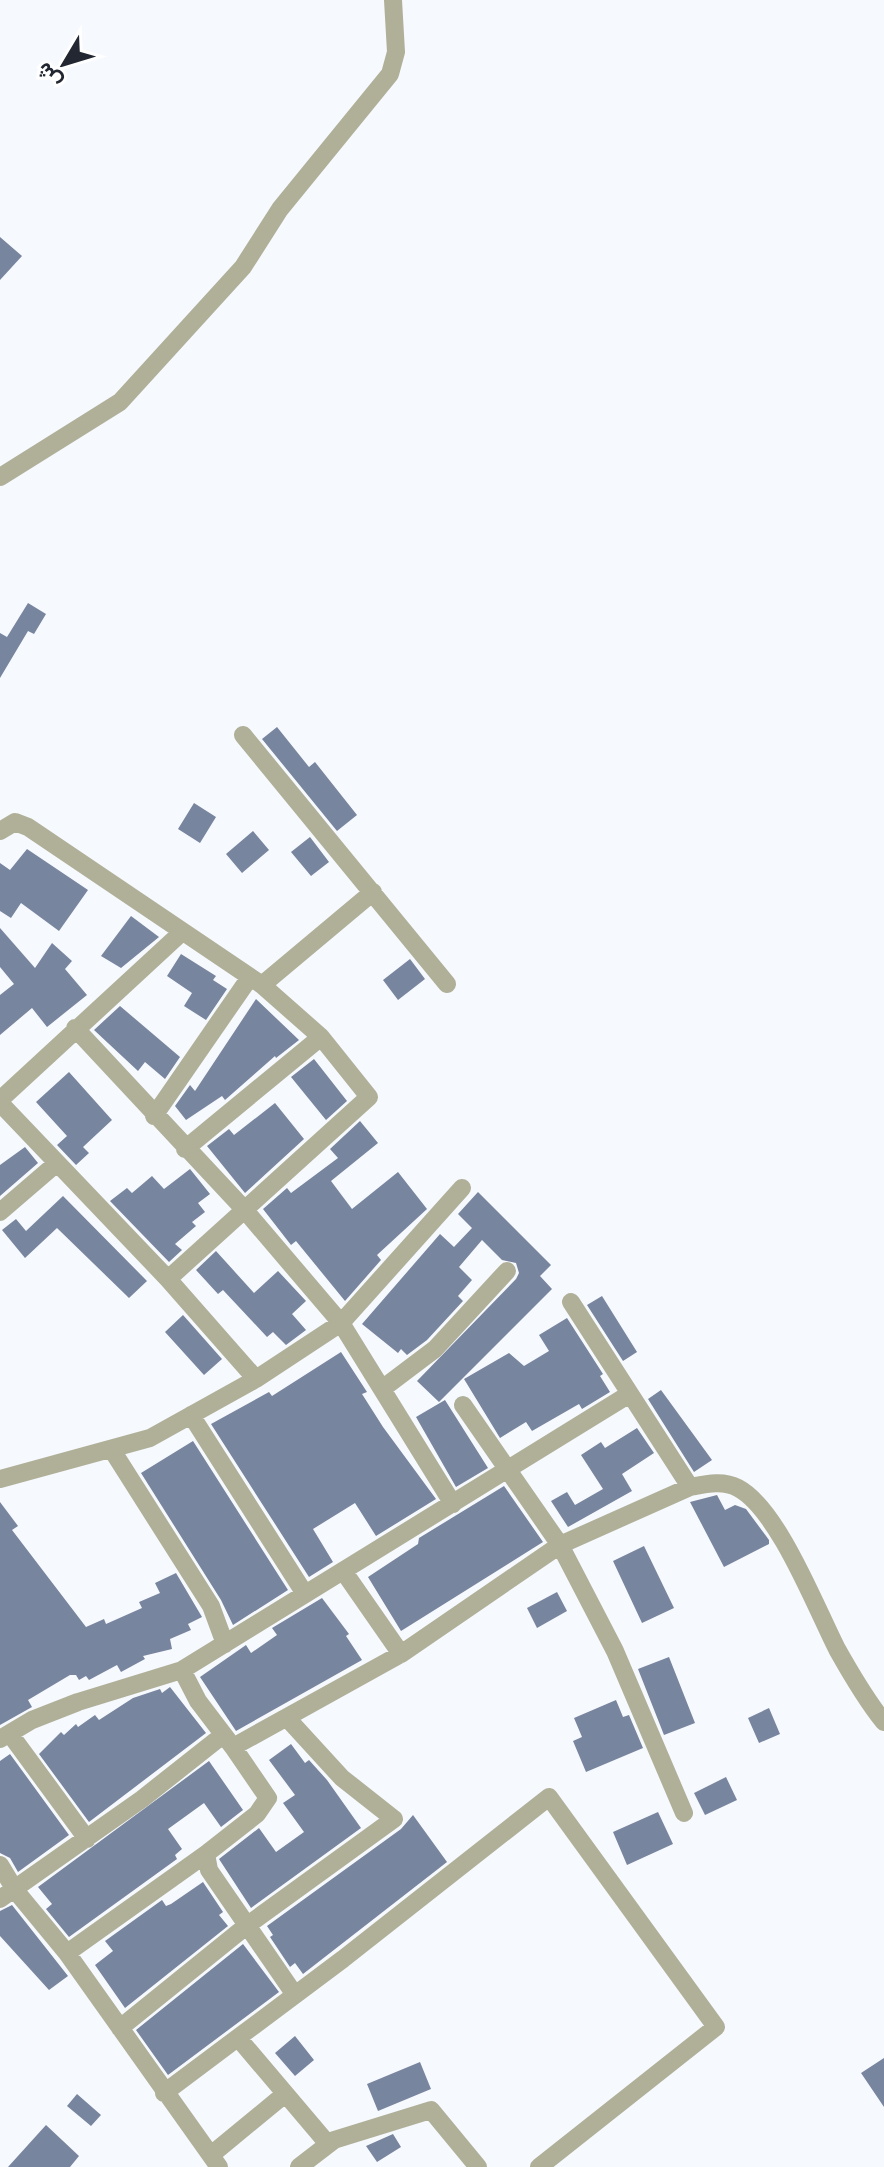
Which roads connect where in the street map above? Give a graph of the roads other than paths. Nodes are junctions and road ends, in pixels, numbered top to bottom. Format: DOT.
graph roads {
  1 [pos="393,0"];
  2 [pos="0,477"];
  3 [pos="243,735"];
  4 [pos="0,831"];
  5 [pos="373,892"];
  6 [pos="181,933"];
  7 [pos="256,981"];
  8 [pos="447,984"];
  9 [pos="75,1028"];
  10 [pos="321,1037"];
  11 [pos="0,1101"];
  12 [pos="154,1116"];
  13 [pos="185,1149"];
  14 [pos="57,1163"];
  15 [pos="462,1188"];
  16 [pos="243,1208"];
  17 [pos="0,1212"];
  18 [pos="507,1271"];
  19 [pos="168,1279"];
  20 [pos="571,1302"];
  21 [pos="341,1323"];
  22 [pos="256,1379"];
  23 [pos="382,1389"];
  24 [pos="628,1395"];
  25 [pos="463,1405"];
  26 [pos="191,1415"];
  27 [pos="112,1450"];
  28 [pos="508,1470"];
  29 [pos="0,1479"];
  30 [pos="690,1487"];
  31 [pos="453,1504"];
  32 [pos="560,1545"];
  33 [pos="344,1572"];
  34 [pos="305,1594"];
  35 [pos="225,1644"];
  36 [pos="401,1654"];
  37 [pos="182,1670"];
  38 [pos="287,1718"];
  39 [pos="884,1722"];
  40 [pos="5,1736"];
  41 [pos="228,1741"];
  42 [pos="684,1813"];
  43 [pos="87,1839"];
  44 [pos="206,1854"];
  45 [pos="0,1865"];
  46 [pos="7,1894"];
  47 [pos="245,1927"];
  48 [pos="67,1953"];
  49 [pos="295,1995"];
  50 [pos="120,2028"];
  51 [pos="239,2039"];
  52 [pos="164,2093"];
  53 [pos="285,2094"];
  54 [pos="328,2144"];
  55 [pos="215,2161"];
  56 [pos="299,2167"];
  57 [pos="478,2167"];
  58 [pos="539,2167"];
  1 -- 2 [label="street"];
  3 -- 5 [label="street"];
  4 -- 6 [label="street"];
  5 -- 7 [label="street"];
  5 -- 8 [label="street"];
  6 -- 7 [label="street"];
  6 -- 9 [label="street"];
  7 -- 10 [label="street"];
  7 -- 12 [label="street"];
  9 -- 11 [label="street"];
  9 -- 12 [label="street"];
  10 -- 13 [label="street"];
  10 -- 16 [label="street"];
  11 -- 14 [label="street"];
  12 -- 13 [label="street"];
  13 -- 16 [label="street"];
  14 -- 17 [label="street"];
  14 -- 19 [label="street"];
  15 -- 21 [label="street"];
  16 -- 19 [label="street"];
  16 -- 21 [label="street"];
  18 -- 23 [label="street"];
  19 -- 22 [label="street"];
  20 -- 24 [label="street"];
  21 -- 22 [label="street"];
  21 -- 23 [label="street"];
  22 -- 26 [label="street"];
  23 -- 31 [label="street"];
  24 -- 28 [label="street"];
  24 -- 30 [label="street"];
  25 -- 28 [label="street"];
  26 -- 27 [label="street"];
  26 -- 34 [label="street"];
  27 -- 29 [label="street"];
  27 -- 35 [label="street"];
  28 -- 31 [label="street"];
  28 -- 32 [label="street"];
  30 -- 32 [label="street"];
  30 -- 39 [label="street"];
  31 -- 33 [label="street"];
  32 -- 36 [label="street"];
  32 -- 42 [label="street"];
  33 -- 34 [label="street"];
  33 -- 36 [label="street"];
  34 -- 35 [label="street"];
  35 -- 37 [label="street"];
  36 -- 38 [label="street"];
  37 -- 40 [label="street"];
  37 -- 41 [label="street"];
  38 -- 41 [label="street"];
  38 -- 47 [label="street"];
  40 -- 43 [label="street"];
  41 -- 43 [label="street"];
  41 -- 44 [label="street"];
  43 -- 46 [label="street"];
  44 -- 47 [label="street"];
  44 -- 48 [label="street"];
  45 -- 46 [label="street"];
  46 -- 48 [label="street"];
  47 -- 49 [label="street"];
  47 -- 50 [label="street"];
  48 -- 50 [label="street"];
  49 -- 51 [label="street"];
  49 -- 58 [label="street"];
  50 -- 52 [label="street"];
  51 -- 52 [label="street"];
  51 -- 53 [label="street"];
  52 -- 55 [label="street"];
  53 -- 54 [label="street"];
  53 -- 55 [label="street"];
  54 -- 56 [label="street"];
  54 -- 57 [label="street"];
}
